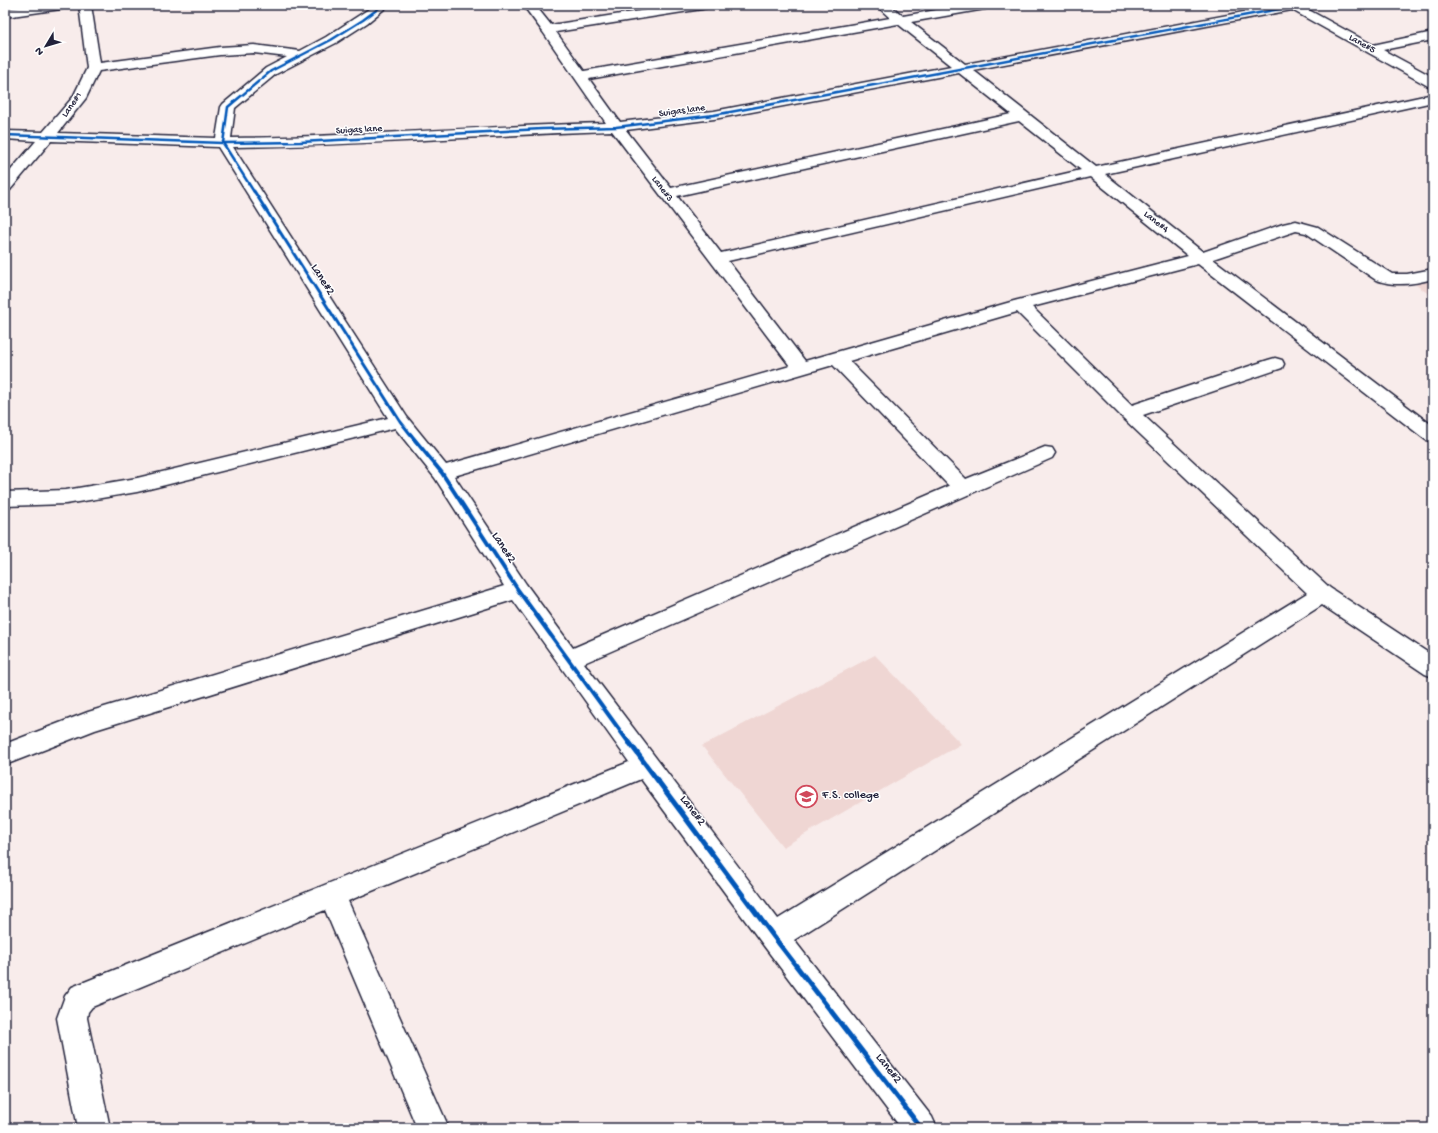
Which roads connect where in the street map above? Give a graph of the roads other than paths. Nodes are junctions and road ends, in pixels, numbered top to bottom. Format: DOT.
graph roads {
  1 [pos="60,5"];
  2 [pos="85,5"];
  3 [pos="383,5"];
  4 [pos="529,5"];
  5 [pos="702,5"];
  6 [pos="882,5"];
  7 [pos="985,5"];
  8 [pos="1295,5"];
  9 [pos="5,13"];
  10 [pos="901,20"];
  11 [pos="548,29"];
  12 [pos="1433,36"];
  13 [pos="1371,48"];
  14 [pos="301,55"];
  15 [pos="1433,67"];
  16 [pos="94,68"];
  17 [pos="961,68"];
  18 [pos="1408,69"];
  19 [pos="581,76"];
  20 [pos="1433,83"];
  21 [pos="1433,98"];
  22 [pos="1021,116"];
  23 [pos="616,127"];
  24 [pos="5,135"];
  25 [pos="49,136"];
  26 [pos="223,143"];
  27 [pos="1093,172"];
  28 [pos="5,187"];
  29 [pos="666,194"];
  30 [pos="1201,258"];
  31 [pos="717,259"];
  32 [pos="1433,274"];
  33 [pos="1020,306"];
  34 [pos="836,358"];
  35 [pos="1275,364"];
  36 [pos="801,368"];
  37 [pos="1129,413"];
  38 [pos="400,421"];
  39 [pos="1433,436"];
  40 [pos="1045,453"];
  41 [pos="442,473"];
  42 [pos="964,489"];
  43 [pos="5,499"];
  44 [pos="518,590"];
  45 [pos="1322,594"];
  46 [pos="568,660"];
  47 [pos="1433,668"];
  48 [pos="5,755"];
  49 [pos="646,766"];
  50 [pos="332,895"];
  51 [pos="774,937"];
  52 [pos="94,1128"];
  53 [pos="433,1128"];
  54 [pos="921,1128"];
  1 -- 9 [label="street"];
  2 -- 16 [label="street"];
  3 -- 14 [label="street"];
  4 -- 11 [label="street, Lane#3"];
  5 -- 11 [label="street"];
  6 -- 10 [label="street, Lane#4"];
  7 -- 10 [label="street"];
  8 -- 13 [label="street, Lane#5"];
  8 -- 17 [label="street, Suigas lane"];
  10 -- 17 [label="street, Lane#4"];
  10 -- 19 [label="street"];
  11 -- 19 [label="street, Lane#3"];
  12 -- 13 [label="street"];
  13 -- 18 [label="street, Lane#5"];
  14 -- 16 [label="street"];
  14 -- 26 [label="street"];
  15 -- 18 [label="street"];
  16 -- 25 [label="street, Lane#1"];
  17 -- 22 [label="street, Lane#4"];
  17 -- 23 [label="street, Suigas lane"];
  18 -- 20 [label="street, Lane#5"];
  19 -- 23 [label="street, Lane#3"];
  21 -- 27 [label="street"];
  22 -- 27 [label="street, Lane#4"];
  22 -- 29 [label="street"];
  23 -- 26 [label="street, Suigas lane"];
  23 -- 29 [label="street, Lane#3"];
  24 -- 25 [label="street, Suigas lane"];
  25 -- 26 [label="street, Suigas lane"];
  25 -- 28 [label="street, Lane#1"];
  26 -- 38 [label="street, Lane#2"];
  27 -- 30 [label="street, Lane#4"];
  27 -- 31 [label="street"];
  29 -- 31 [label="street, Lane#3"];
  30 -- 32 [label="street"];
  30 -- 33 [label="street"];
  30 -- 39 [label="street, Lane#4"];
  31 -- 36 [label="street, Lane#3"];
  33 -- 34 [label="street"];
  33 -- 37 [label="street"];
  34 -- 36 [label="street"];
  34 -- 42 [label="street"];
  35 -- 37 [label="street"];
  36 -- 41 [label="street"];
  37 -- 45 [label="street"];
  38 -- 41 [label="street, Lane#2"];
  38 -- 43 [label="street"];
  40 -- 42 [label="street"];
  41 -- 44 [label="street, Lane#2"];
  42 -- 46 [label="street"];
  44 -- 46 [label="street, Lane#2"];
  44 -- 48 [label="street"];
  45 -- 47 [label="street"];
  45 -- 51 [label="street"];
  46 -- 49 [label="street, Lane#2"];
  49 -- 50 [label="street"];
  49 -- 51 [label="street, Lane#2"];
  50 -- 52 [label="street"];
  50 -- 53 [label="street"];
  51 -- 54 [label="street, Lane#2"];
}
